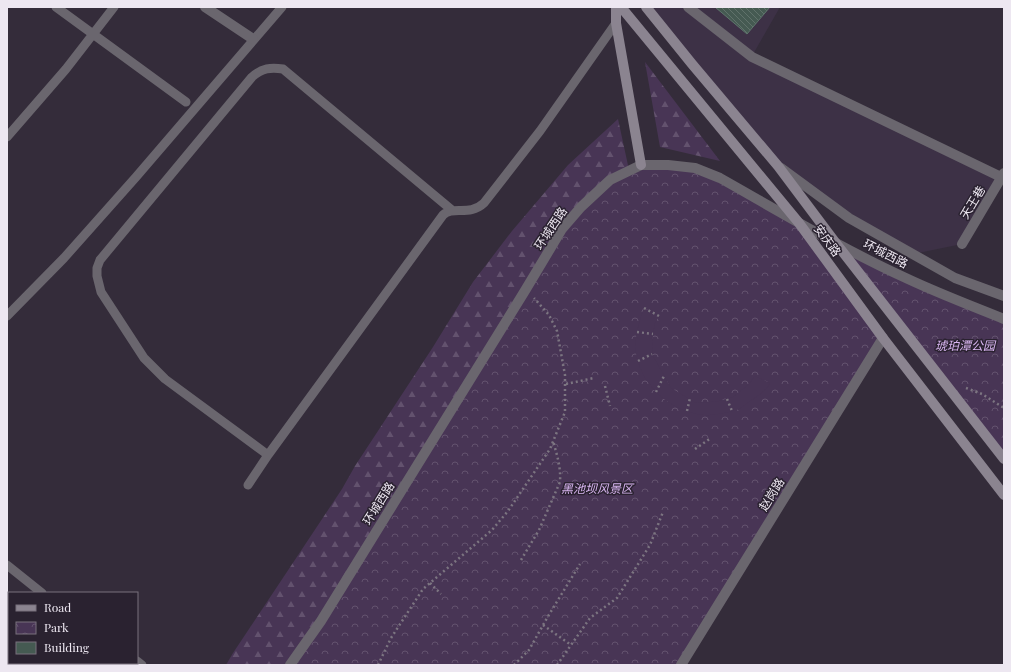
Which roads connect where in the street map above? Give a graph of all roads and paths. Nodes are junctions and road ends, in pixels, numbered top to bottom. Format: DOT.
graph roads {
  1 [pos="56,7"];
  2 [pos="114,7"];
  3 [pos="205,7"];
  4 [pos="282,7"];
  5 [pos="616,7"];
  6 [pos="621,7"];
  7 [pos="646,7"];
  8 [pos="688,7"];
  9 [pos="616,23"];
  10 [pos="92,34"];
  11 [pos="253,39"];
  12 [pos="186,102"];
  13 [pos="7,137"];
  14 [pos="641,165"];
  15 [pos="778,166"];
  16 [pos="1003,175"];
  17 [pos="453,211"];
  18 [pos="799,223"];
  19 [pos="836,242"];
  20 [pos="962,244"];
  21 [pos="526,289"];
  22 [pos="1004,296"];
  23 [pos="644,308"];
  24 [pos="8,314"];
  25 [pos="659,316"];
  26 [pos="1004,319"];
  27 [pos="637,332"];
  28 [pos="653,334"];
  29 [pos="883,338"];
  30 [pos="652,354"];
  31 [pos="638,361"];
  32 [pos="664,376"];
  33 [pos="594,378"];
  34 [pos="943,380"];
  35 [pos="566,384"];
  36 [pos="605,386"];
  37 [pos="656,392"];
  38 [pos="690,398"];
  39 [pos="727,399"];
  40 [pos="610,406"];
  41 [pos="1004,408"];
  42 [pos="687,411"];
  43 [pos="732,411"];
  44 [pos="711,438"];
  45 [pos="553,441"];
  46 [pos="695,449"];
  47 [pos="268,454"];
  48 [pos="1004,459"];
  49 [pos="248,485"];
  50 [pos="1004,495"];
  51 [pos="663,512"];
  52 [pos="521,560"];
  53 [pos="580,564"];
  54 [pos="7,565"];
  55 [pos="429,583"];
  56 [pos="41,592"];
  57 [pos="441,594"];
  58 [pos="543,625"];
  59 [pos="571,645"];
  60 [pos="290,665"];
  61 [pos="378,665"];
  62 [pos="514,665"];
  63 [pos="557,665"];
  64 [pos="681,665"];
  1 -- 10 [label="lane"];
  2 -- 10 [label="lane"];
  3 -- 11 [label="street"];
  4 -- 11 [label="lane"];
  5 -- 9 [label="main road"];
  6 -- 18 [label="main road, 安庆路"];
  7 -- 15 [label="main road, 安庆路"];
  8 -- 16 [label="street"];
  9 -- 14 [label="main road"];
  9 -- 17 [label="lane"];
  10 -- 12 [label="lane"];
  10 -- 13 [label="lane"];
  11 -- 24 [label="lane"];
  14 -- 18 [label="street, 环城西路"];
  14 -- 21 [label="street, 环城西路"];
  15 -- 19 [label="main road, 安庆路"];
  15 -- 22 [label="street"];
  16 -- 20 [label="street, 天王巷"];
  17 -- 47 [label="lane"];
  17 -- 47 [label="lane"];
  18 -- 19 [label="street, 环城西路"];
  18 -- 29 [label="main road, 安庆路"];
  19 -- 26 [label="street, 环城西路"];
  19 -- 34 [label="main road, 安庆路"];
  21 -- 35 [label="path"];
  21 -- 60 [label="street, 环城西路"];
  23 -- 25 [label="path"];
  27 -- 28 [label="path"];
  29 -- 50 [label="main road, 安庆路"];
  29 -- 64 [label="street, 赵岗路"];
  30 -- 31 [label="path"];
  32 -- 37 [label="path"];
  33 -- 35 [label="path"];
  34 -- 41 [label="path"];
  34 -- 48 [label="main road, 安庆路"];
  35 -- 45 [label="path"];
  36 -- 40 [label="path"];
  38 -- 42 [label="path"];
  39 -- 43 [label="path"];
  44 -- 46 [label="path"];
  45 -- 52 [label="path"];
  45 -- 55 [label="path"];
  47 -- 49 [label="lane"];
  51 -- 59 [label="path"];
  53 -- 58 [label="path"];
  54 -- 56 [label="lane"];
  55 -- 57 [label="path"];
  55 -- 61 [label="path"];
  58 -- 59 [label="path"];
  58 -- 62 [label="path"];
  59 -- 63 [label="path"];
}
